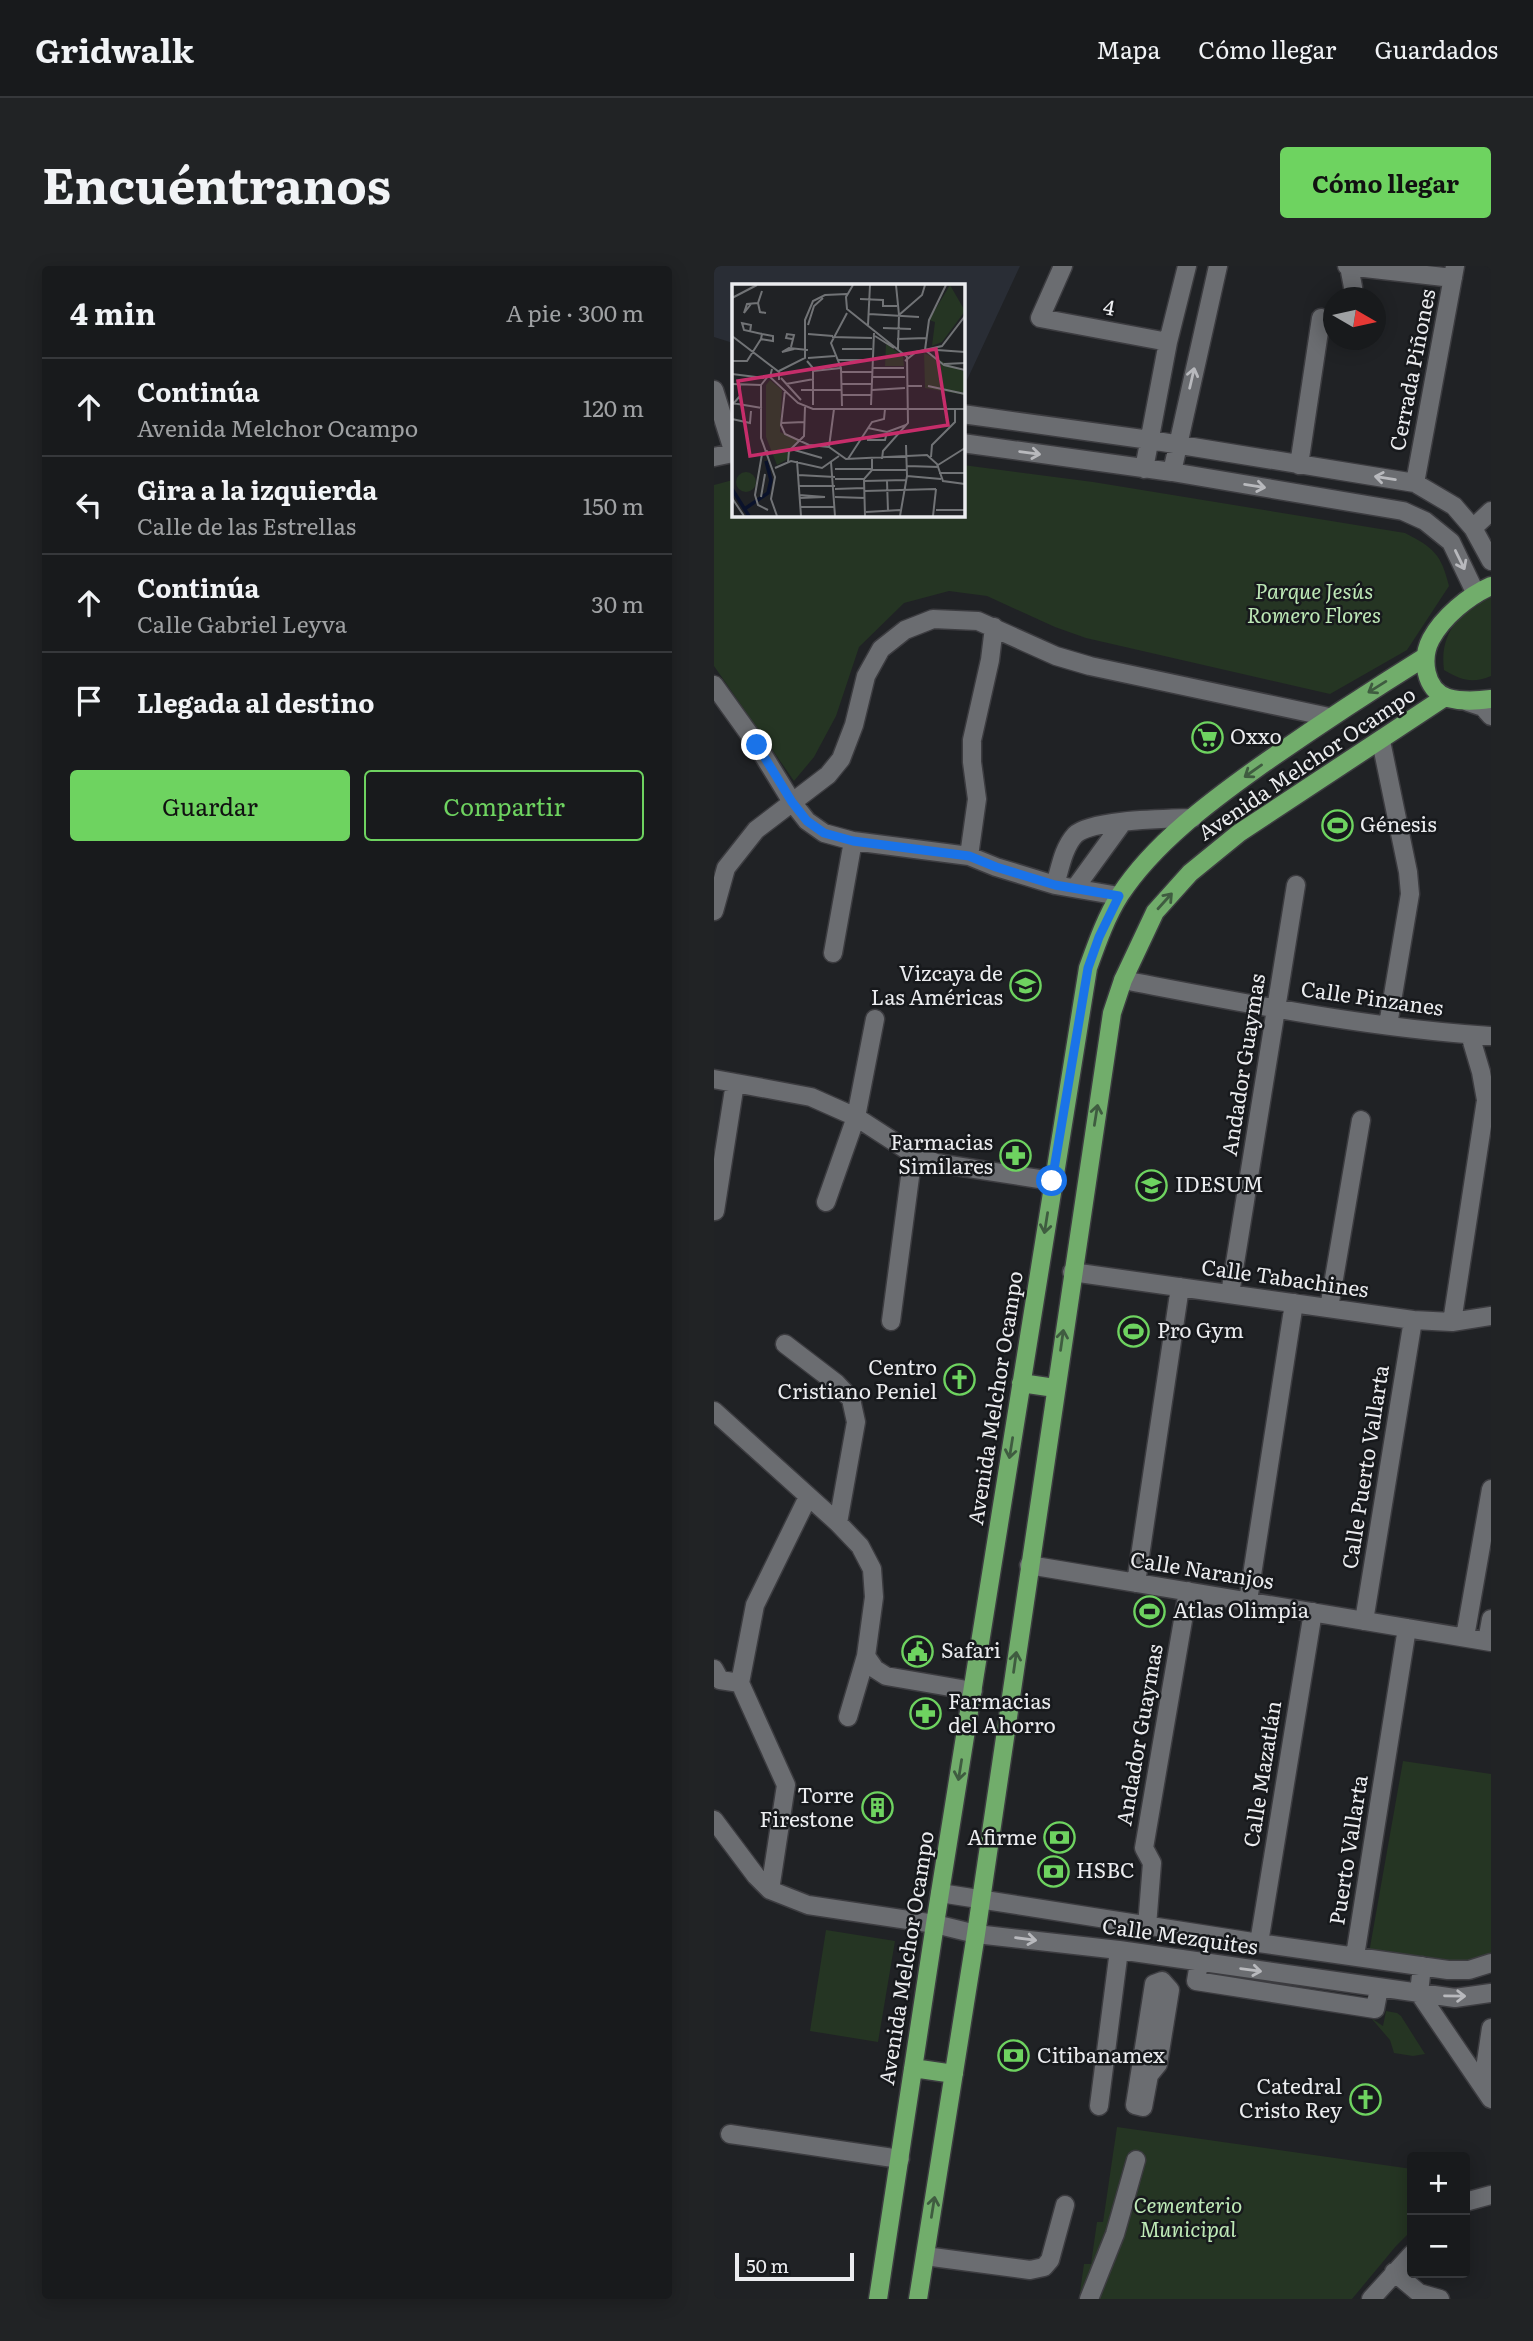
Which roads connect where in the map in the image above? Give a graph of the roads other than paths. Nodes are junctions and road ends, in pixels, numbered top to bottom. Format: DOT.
graph roads {
  1 [pos="1063,266"];
  2 [pos="1187,266"];
  3 [pos="1218,266"];
  4 [pos="1348,266"];
  5 [pos="1454,272"];
  6 [pos="1353,286"];
  7 [pos="1321,318"];
  8 [pos="1168,342"];
  9 [pos="714,390"];
  10 [pos="964,414"];
  11 [pos="724,426"];
  12 [pos="1150,440"];
  13 [pos="964,443"];
  14 [pos="1177,445"];
  15 [pos="732,448"];
  16 [pos="732,451"];
  17 [pos="714,457"];
  18 [pos="1299,465"];
  19 [pos="1144,469"];
  20 [pos="1172,472"];
  21 [pos="1415,483"];
  22 [pos="1491,511"];
  23 [pos="1473,528"];
  24 [pos="1491,561"];
  25 [pos="1484,590"];
  26 [pos="994,627"];
  27 [pos="1425,657"];
  28 [pos="715,689"];
  29 [pos="1445,697"];
  30 [pos="1491,699"];
  31 [pos="1468,702"];
  32 [pos="1491,716"];
  33 [pos="1328,717"];
  34 [pos="1381,741"];
  35 [pos="792,802"];
  36 [pos="1193,818"];
  37 [pos="1124,822"];
  38 [pos="853,841"];
  39 [pos="969,856"];
  40 [pos="1296,884"];
  41 [pos="1055,885"];
  42 [pos="1075,888"];
  43 [pos="1119,896"];
  44 [pos="714,911"];
  45 [pos="833,953"];
  46 [pos="1123,980"];
  47 [pos="1277,1009"];
  48 [pos="875,1019"];
  49 [pos="1388,1025"];
  50 [pos="1470,1035"];
  51 [pos="1491,1036"];
  52 [pos="714,1079"];
  53 [pos="735,1083"];
  54 [pos="856,1117"];
  55 [pos="1361,1120"];
  56 [pos="913,1154"];
  57 [pos="1052,1181"];
  58 [pos="826,1202"];
  59 [pos="715,1211"];
  60 [pos="1072,1272"];
  61 [pos="1180,1287"];
  62 [pos="1230,1294"];
  63 [pos="1294,1303"];
  64 [pos="1329,1308"];
  65 [pos="1491,1316"];
  66 [pos="1413,1320"];
  67 [pos="891,1321"];
  68 [pos="1452,1322"];
  69 [pos="785,1344"];
  70 [pos="1021,1383"];
  71 [pos="1055,1388"];
  72 [pos="714,1411"];
  73 [pos="1491,1489"];
  74 [pos="808,1497"];
  75 [pos="838,1523"];
  76 [pos="1029,1565"];
  77 [pos="1136,1583"];
  78 [pos="1188,1591"];
  79 [pos="1248,1601"];
  80 [pos="1313,1612"];
  81 [pos="1491,1619"];
  82 [pos="1364,1621"];
  83 [pos="1407,1628"];
  84 [pos="1465,1637"];
  85 [pos="1489,1642"];
  86 [pos="866,1656"];
  87 [pos="714,1669"];
  88 [pos="740,1683"];
  89 [pos="973,1691"];
  90 [pos="848,1717"];
  91 [pos="714,1821"];
  92 [pos="714,1828"];
  93 [pos="771,1890"];
  94 [pos="940,1893"];
  95 [pos="980,1899"];
  96 [pos="934,1924"];
  97 [pos="1147,1926"];
  98 [pos="976,1934"];
  99 [pos="1259,1943"];
  100 [pos="1119,1950"];
  101 [pos="1355,1956"];
  102 [pos="1166,1958"];
  103 [pos="1491,1963"];
  104 [pos="1422,1966"];
  105 [pos="1162,1981"];
  106 [pos="1419,1993"];
  107 [pos="1491,1993"];
  108 [pos="1491,2028"];
  109 [pos="913,2068"];
  110 [pos="954,2074"];
  111 [pos="1491,2098"];
  112 [pos="1099,2106"];
  113 [pos="730,2134"];
  114 [pos="900,2159"];
  115 [pos="1136,2160"];
  116 [pos="1491,2195"];
  117 [pos="1470,2201"];
  118 [pos="1065,2205"];
  119 [pos="925,2256"];
  120 [pos="1407,2259"];
  121 [pos="1394,2272"];
  122 [pos="878,2299"];
  123 [pos="918,2299"];
  124 [pos="1089,2299"];
  125 [pos="1371,2299"];
  126 [pos="1440,2299"];
  1 -- 8 [label="street, 4"];
  2 -- 8 [label="street"];
  14 -- 3 [label="street, one-way"];
  4 -- 5 [label="street"];
  4 -- 6 [label="street"];
  5 -- 21 [label="street, Cerrada Piñones"];
  7 -- 18 [label="street"];
  8 -- 12 [label="street"];
  9 -- 11 [label="street"];
  10 -- 12 [label="street"];
  11 -- 15 [label="street"];
  12 -- 14 [label="street"];
  12 -- 19 [label="street"];
  13 -- 19 [label="street, one-way"];
  14 -- 18 [label="street"];
  14 -- 20 [label="street"];
  16 -- 17 [label="street"];
  21 -- 18 [label="street, one-way"];
  19 -- 20 [label="street"];
  20 -- 25 [label="street, one-way"];
  21 -- 23 [label="street"];
  22 -- 23 [label="street"];
  23 -- 24 [label="street"];
  25 -- 27 [label="main road"];
  26 -- 33 [label="street"];
  26 -- 35 [label="street"];
  26 -- 39 [label="street"];
  27 -- 29 [label="main road"];
  27 -- 33 [label="main road, Avenida Melchor Ocampo, one-way"];
  28 -- 35 [label="street"];
  29 -- 31 [label="main road"];
  29 -- 34 [label="main road, Avenida Melchor Ocampo"];
  30 -- 31 [label="main road"];
  31 -- 32 [label="street"];
  33 -- 36 [label="main road, Avenida Melchor Ocampo, one-way"];
  46 -- 34 [label="main road, Avenida Melchor Ocampo, one-way"];
  34 -- 49 [label="street"];
  35 -- 38 [label="street"];
  35 -- 44 [label="street"];
  36 -- 37 [label="street"];
  36 -- 43 [label="main road, Avenida Melchor Ocampo"];
  37 -- 41 [label="street"];
  37 -- 42 [label="street"];
  38 -- 39 [label="street"];
  38 -- 45 [label="street"];
  39 -- 41 [label="street"];
  40 -- 47 [label="street, Andador Guaymas"];
  41 -- 42 [label="street"];
  42 -- 43 [label="street"];
  43 -- 57 [label="main road, Avenida Melchor Ocampo"];
  46 -- 47 [label="street, Calle Pinzanes"];
  60 -- 46 [label="main road, Avenida Melchor Ocampo, one-way"];
  47 -- 49 [label="street, Calle Pinzanes"];
  47 -- 62 [label="street, Andador Guaymas"];
  48 -- 54 [label="street"];
  49 -- 50 [label="street, Calle Pinzanes"];
  50 -- 51 [label="street, Calle Pinzanes"];
  50 -- 68 [label="street"];
  52 -- 53 [label="street"];
  53 -- 54 [label="street"];
  53 -- 59 [label="street"];
  54 -- 56 [label="street"];
  54 -- 58 [label="street"];
  55 -- 64 [label="street"];
  56 -- 57 [label="street"];
  56 -- 67 [label="street"];
  57 -- 70 [label="main road, Avenida Melchor Ocampo, one-way"];
  60 -- 61 [label="street, Calle Tabachines"];
  71 -- 60 [label="main road, Avenida Melchor Ocampo, one-way"];
  61 -- 62 [label="street, Calle Tabachines"];
  61 -- 77 [label="street"];
  62 -- 63 [label="street, Calle Tabachines"];
  63 -- 64 [label="street, Calle Tabachines"];
  63 -- 79 [label="street"];
  64 -- 66 [label="street, Calle Tabachines"];
  65 -- 68 [label="street, Calle Tabachines"];
  66 -- 68 [label="street, Calle Tabachines"];
  66 -- 82 [label="street, Calle Puerto Vallarta"];
  69 -- 75 [label="street"];
  70 -- 71 [label="main road"];
  70 -- 89 [label="main road, Avenida Melchor Ocampo, one-way"];
  71 -- 76 [label="main road, Avenida Melchor Ocampo"];
  72 -- 74 [label="street"];
  73 -- 84 [label="street"];
  74 -- 75 [label="street"];
  74 -- 88 [label="street"];
  75 -- 86 [label="street"];
  76 -- 77 [label="street, Calle Naranjos"];
  95 -- 76 [label="main road, Avenida Melchor Ocampo, one-way"];
  77 -- 78 [label="street, Calle Naranjos"];
  78 -- 79 [label="street, Calle Naranjos"];
  78 -- 97 [label="street, Andador Guaymas"];
  79 -- 80 [label="street, Calle Naranjos"];
  80 -- 82 [label="street, Calle Naranjos"];
  80 -- 99 [label="street, Calle Mazatlán"];
  81 -- 85 [label="street"];
  82 -- 83 [label="street, Calle Naranjos"];
  83 -- 84 [label="street, Calle Naranjos"];
  83 -- 101 [label="street, Puerto Vallarta"];
  84 -- 85 [label="street, Calle Naranjos"];
  86 -- 89 [label="street"];
  86 -- 90 [label="street"];
  87 -- 88 [label="street"];
  88 -- 93 [label="street"];
  89 -- 94 [label="main road, Avenida Melchor Ocampo, one-way"];
  91 -- 92 [label="street"];
  91 -- 93 [label="street"];
  93 -- 96 [label="street, Calle Mezquites"];
  94 -- 95 [label="street, Calle Mezquites"];
  94 -- 96 [label="main road, Avenida Melchor Ocampo"];
  95 -- 97 [label="street, Calle Mezquites"];
  95 -- 98 [label="main road, Avenida Melchor Ocampo"];
  96 -- 98 [label="street, Calle Mezquites"];
  96 -- 109 [label="main road, Avenida Melchor Ocampo"];
  97 -- 99 [label="street, Calle Mezquites"];
  98 -- 100 [label="street, Calle Mezquites, one-way"];
  98 -- 110 [label="main road, Avenida Melchor Ocampo"];
  99 -- 101 [label="street, Calle Mezquites"];
  100 -- 102 [label="street, Calle Mezquites"];
  100 -- 112 [label="street"];
  101 -- 104 [label="street, Calle Mezquites"];
  102 -- 105 [label="street"];
  102 -- 106 [label="street, Calle Mezquites"];
  103 -- 104 [label="street, Calle Mezquites"];
  104 -- 106 [label="street"];
  105 -- 105 [label="street"];
  106 -- 107 [label="street, Calle Mezquites, one-way"];
  106 -- 111 [label="street"];
  108 -- 111 [label="street"];
  109 -- 110 [label="main road"];
  109 -- 114 [label="main road, Avenida Melchor Ocampo"];
  119 -- 110 [label="main road, Avenida Melchor Ocampo, one-way"];
  113 -- 114 [label="street"];
  114 -- 122 [label="main road, Avenida Melchor Ocampo"];
  115 -- 124 [label="street"];
  116 -- 117 [label="street"];
  118 -- 119 [label="street"];
  119 -- 123 [label="main road, Avenida Melchor Ocampo"];
  120 -- 121 [label="street"];
  121 -- 125 [label="street"];
  121 -- 126 [label="street"];
}
